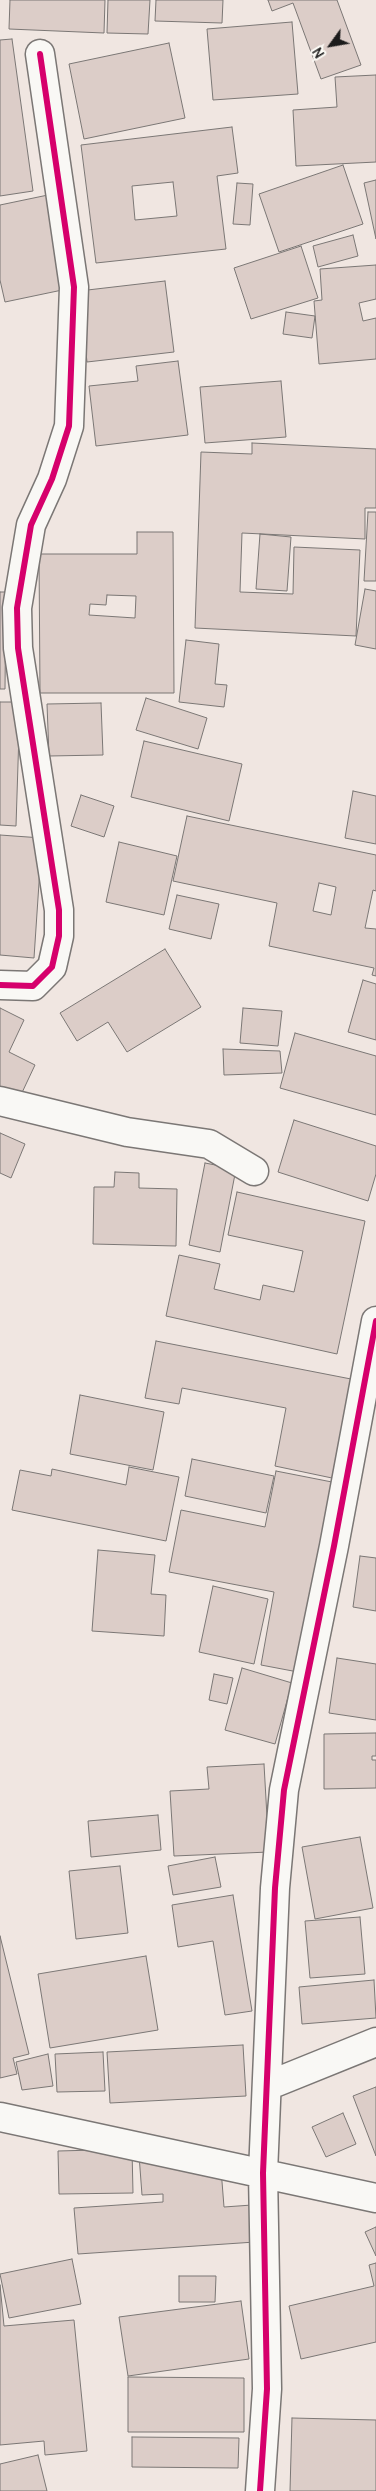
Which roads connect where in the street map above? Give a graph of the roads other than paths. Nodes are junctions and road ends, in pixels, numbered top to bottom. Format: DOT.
graph roads {
  1 [pos="40,54"];
  2 [pos="0,985"];
  3 [pos="0,1101"];
  4 [pos="254,1171"];
  5 [pos="376,1322"];
  6 [pos="376,2042"];
  7 [pos="267,2086"];
  8 [pos="0,2118"];
  9 [pos="263,2173"];
  10 [pos="376,2198"];
  11 [pos="260,2491"];
  1 -- 2 [label="street"];
  3 -- 4 [label="street"];
  5 -- 7 [label="street"];
  6 -- 7 [label="street"];
  7 -- 9 [label="street"];
  8 -- 9 [label="street"];
  9 -- 10 [label="street"];
  9 -- 11 [label="street"];
}
